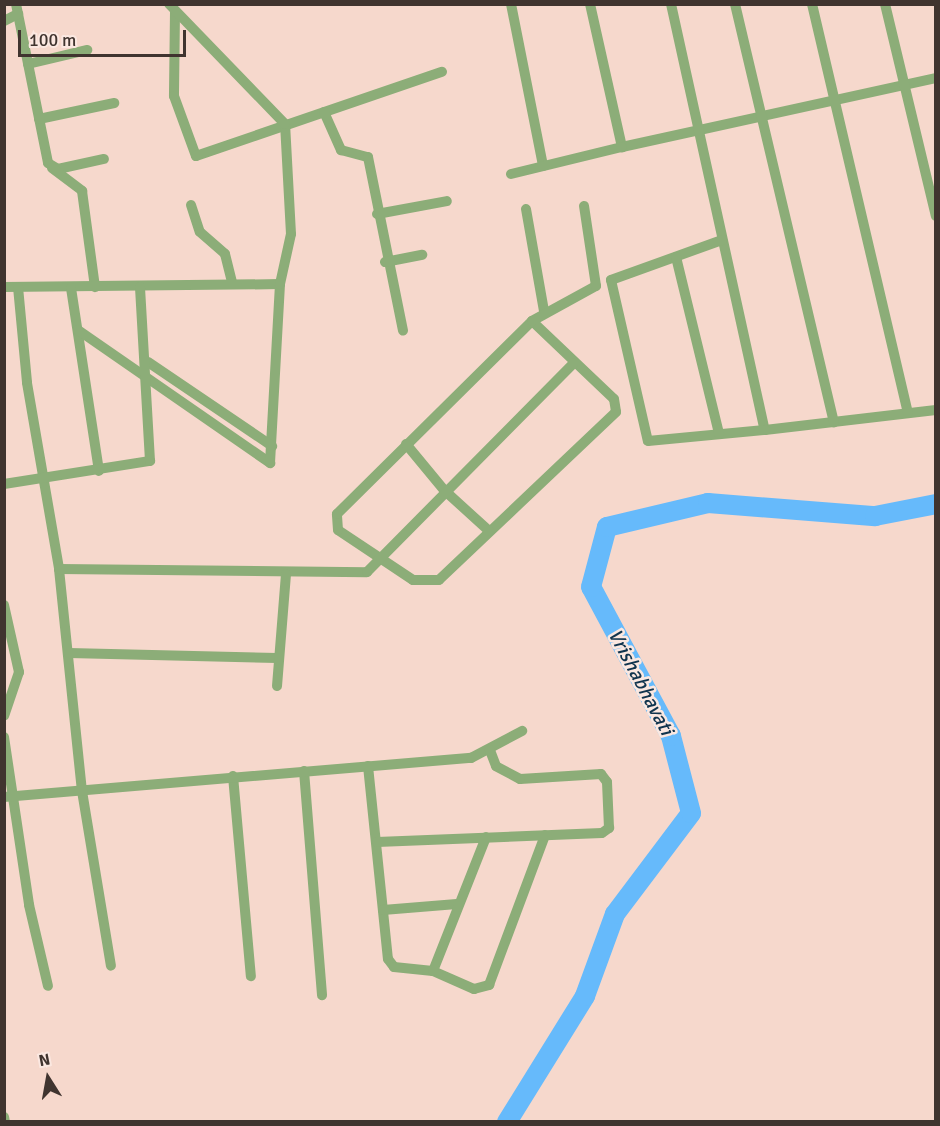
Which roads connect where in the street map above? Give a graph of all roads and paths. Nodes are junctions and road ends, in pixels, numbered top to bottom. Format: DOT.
graph roads {
  1 [pos="511,4"];
  2 [pos="590,4"];
  3 [pos="671,4"];
  4 [pos="735,4"];
  5 [pos="812,4"];
  6 [pos="885,4"];
  7 [pos="172,8"];
  8 [pos="17,9"];
  9 [pos="4,21"];
  10 [pos="87,50"];
  11 [pos="28,64"];
  12 [pos="442,72"];
  13 [pos="936,78"];
  14 [pos="904,85"];
  15 [pos="835,99"];
  16 [pos="114,103"];
  17 [pos="324,112"];
  18 [pos="763,117"];
  19 [pos="39,119"];
  20 [pos="285,124"];
  21 [pos="697,131"];
  22 [pos="622,147"];
  23 [pos="104,159"];
  24 [pos="543,166"];
  25 [pos="52,168"];
  26 [pos="511,174"];
  27 [pos="447,201"];
  28 [pos="191,205"];
  29 [pos="584,206"];
  30 [pos="526,209"];
  31 [pos="377,214"];
  32 [pos="936,216"];
  33 [pos="722,240"];
  34 [pos="422,255"];
  35 [pos="676,257"];
  36 [pos="385,262"];
  37 [pos="232,282"];
  38 [pos="280,284"];
  39 [pos="4,287"];
  40 [pos="18,287"];
  41 [pos="94,287"];
  42 [pos="140,287"];
  43 [pos="71,288"];
  44 [pos="544,311"];
  45 [pos="532,321"];
  46 [pos="78,330"];
  47 [pos="403,330"];
  48 [pos="148,362"];
  49 [pos="573,364"];
  50 [pos="149,382"];
  51 [pos="936,410"];
  52 [pos="908,413"];
  53 [pos="834,422"];
  54 [pos="765,430"];
  55 [pos="719,434"];
  56 [pos="406,444"];
  57 [pos="272,446"];
  58 [pos="99,471"];
  59 [pos="41,478"];
  60 [pos="4,484"];
  61 [pos="444,490"];
  62 [pos="489,531"];
  63 [pos="378,561"];
  64 [pos="59,569"];
  65 [pos="286,574"];
  66 [pos="4,605"];
  67 [pos="69,653"];
  68 [pos="277,658"];
  69 [pos="277,686"];
  70 [pos="4,716"];
  71 [pos="522,731"];
  72 [pos="4,737"];
  73 [pos="490,750"];
  74 [pos="368,766"];
  75 [pos="304,771"];
  76 [pos="233,776"];
  77 [pos="82,791"];
  78 [pos="9,796"];
  79 [pos="545,835"];
  80 [pos="486,837"];
  81 [pos="377,842"];
  82 [pos="457,904"];
  83 [pos="383,909"];
  84 [pos="111,966"];
  85 [pos="433,971"];
  86 [pos="251,976"];
  87 [pos="48,986"];
  88 [pos="322,995"];
  1 -- 24 [label="street"];
  2 -- 22 [label="street"];
  3 -- 21 [label="street"];
  4 -- 18 [label="street"];
  5 -- 15 [label="street"];
  6 -- 14 [label="street"];
  7 -- 20 [label="street"];
  7 -- 20 [label="street"];
  8 -- 9 [label="street"];
  8 -- 11 [label="street"];
  10 -- 11 [label="street"];
  11 -- 19 [label="street"];
  12 -- 17 [label="street"];
  13 -- 14 [label="street"];
  14 -- 15 [label="street"];
  14 -- 32 [label="street"];
  15 -- 18 [label="street"];
  15 -- 52 [label="street"];
  16 -- 19 [label="street"];
  17 -- 20 [label="street"];
  17 -- 31 [label="street"];
  18 -- 21 [label="street"];
  18 -- 53 [label="street"];
  19 -- 25 [label="street"];
  20 -- 38 [label="street"];
  21 -- 22 [label="street"];
  21 -- 33 [label="street"];
  22 -- 24 [label="street"];
  23 -- 25 [label="street"];
  24 -- 26 [label="street"];
  25 -- 41 [label="street"];
  27 -- 31 [label="street"];
  28 -- 37 [label="street"];
  29 -- 44 [label="street"];
  30 -- 44 [label="street"];
  31 -- 36 [label="street"];
  33 -- 35 [label="street"];
  33 -- 54 [label="street"];
  34 -- 36 [label="street"];
  35 -- 55 [label="street"];
  35 -- 55 [label="street"];
  36 -- 47 [label="street"];
  37 -- 38 [label="street"];
  37 -- 42 [label="street"];
  38 -- 57 [label="street"];
  39 -- 40 [label="street"];
  40 -- 43 [label="street"];
  40 -- 59 [label="street"];
  41 -- 42 [label="street"];
  41 -- 43 [label="street"];
  42 -- 48 [label="street"];
  43 -- 46 [label="street"];
  44 -- 45 [label="street"];
  45 -- 49 [label="street"];
  45 -- 56 [label="street"];
  46 -- 50 [label="street"];
  46 -- 58 [label="street"];
  48 -- 50 [label="street"];
  48 -- 57 [label="street"];
  49 -- 61 [label="street"];
  49 -- 62 [label="street"];
  50 -- 57 [label="street"];
  50 -- 58 [label="street"];
  51 -- 52 [label="street"];
  52 -- 53 [label="street"];
  53 -- 54 [label="street"];
  54 -- 55 [label="street"];
  56 -- 61 [label="street"];
  56 -- 63 [label="street"];
  58 -- 59 [label="street"];
  59 -- 60 [label="street"];
  59 -- 64 [label="street"];
  61 -- 62 [label="street"];
  61 -- 63 [label="street"];
  62 -- 63 [label="street"];
  63 -- 65 [label="street"];
  64 -- 65 [label="street"];
  64 -- 67 [label="street"];
  65 -- 68 [label="street"];
  66 -- 70 [label="street"];
  67 -- 68 [label="street"];
  67 -- 77 [label="street"];
  68 -- 69 [label="street"];
  71 -- 73 [label="street"];
  72 -- 78 [label="street"];
  73 -- 74 [label="street"];
  73 -- 79 [label="street"];
  74 -- 75 [label="street"];
  74 -- 81 [label="street"];
  75 -- 76 [label="street"];
  75 -- 88 [label="street"];
  76 -- 77 [label="street"];
  76 -- 86 [label="street"];
  77 -- 78 [label="street"];
  77 -- 84 [label="street"];
  78 -- 87 [label="street"];
  79 -- 80 [label="street"];
  79 -- 85 [label="street"];
  80 -- 81 [label="street"];
  80 -- 82 [label="street"];
  81 -- 83 [label="street"];
  82 -- 83 [label="street"];
  82 -- 85 [label="street"];
  83 -- 85 [label="street"];
}
